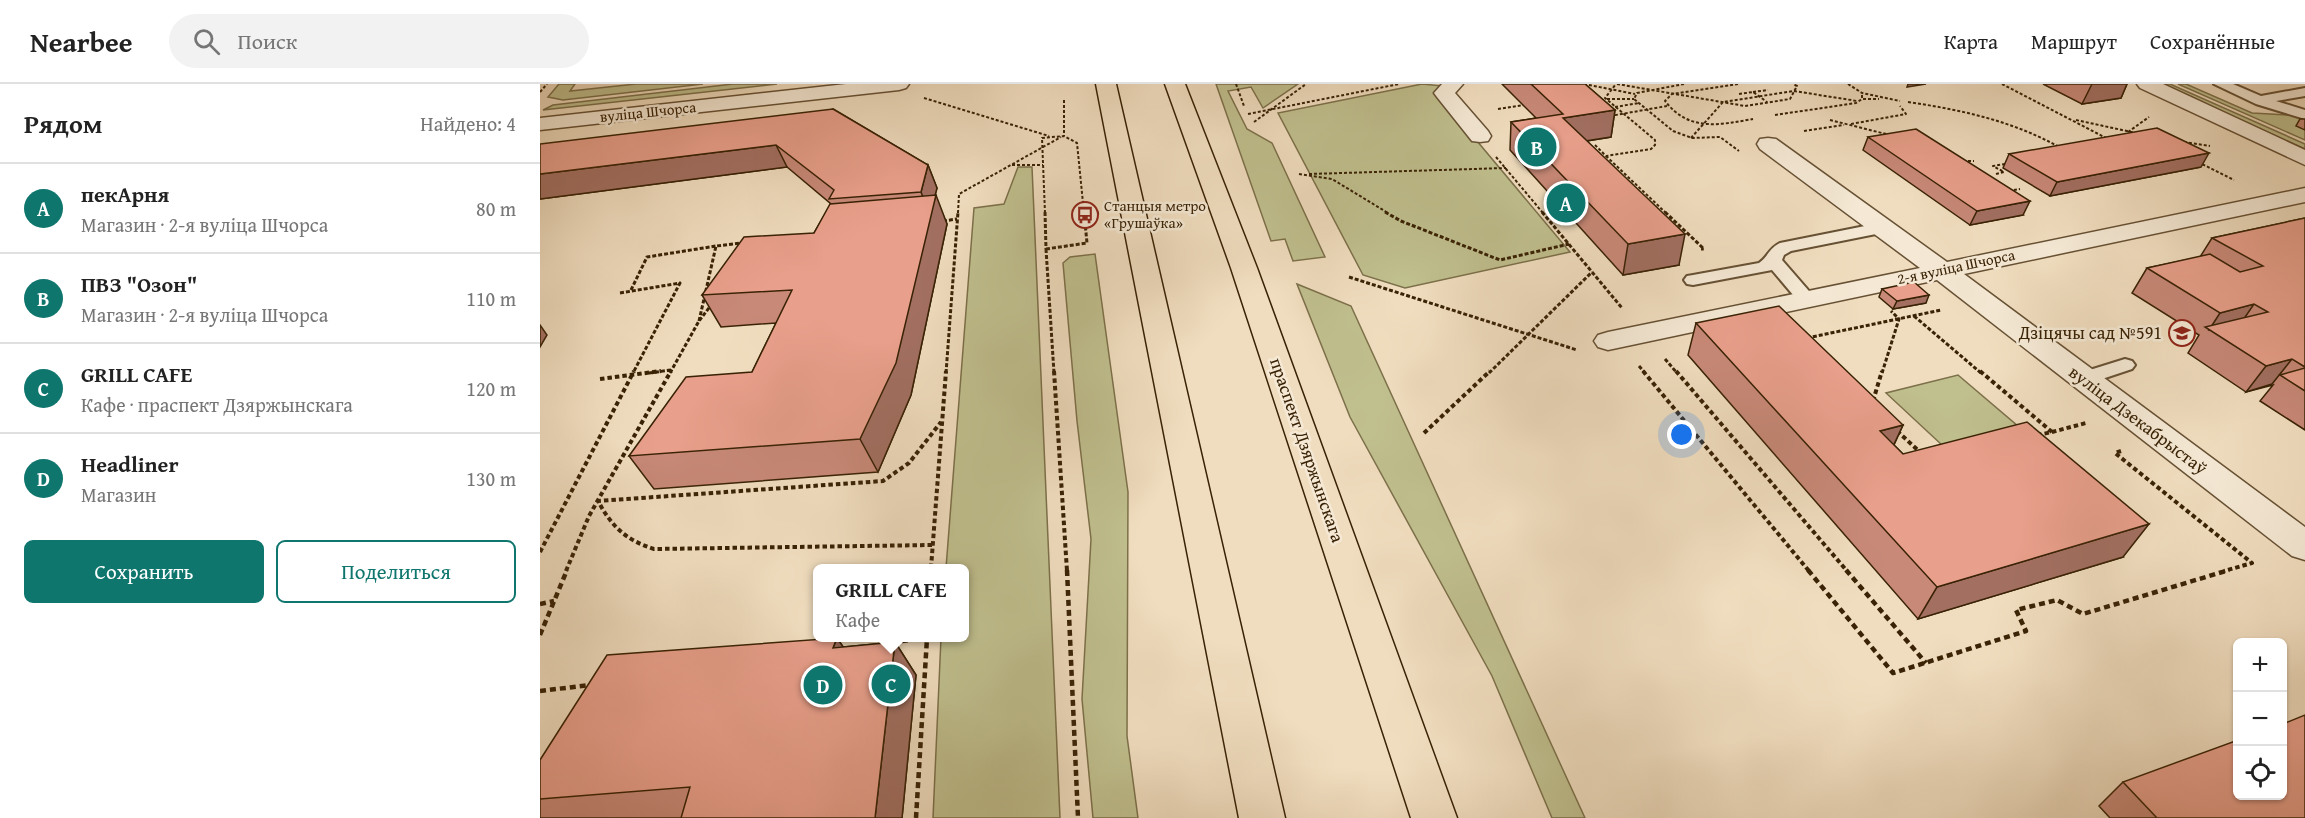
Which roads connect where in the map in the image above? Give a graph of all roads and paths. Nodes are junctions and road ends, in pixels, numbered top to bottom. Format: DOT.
graph roads {
  1 [pos="547,84"];
  2 [pos="825,84"];
  3 [pos="900,84"];
  4 [pos="1106,84"];
  5 [pos="1175,84"];
  6 [pos="1236,84"];
  7 [pos="1306,84"];
  8 [pos="1399,84"];
  9 [pos="1453,84"];
  10 [pos="1584,84"];
  11 [pos="1616,84"];
  12 [pos="1684,84"];
  13 [pos="1738,84"];
  14 [pos="1793,84"];
  15 [pos="1848,84"];
  16 [pos="2002,84"];
  17 [pos="2147,84"];
  18 [pos="2221,84"];
  19 [pos="1611,90"];
  20 [pos="1647,90"];
  21 [pos="1768,90"];
  22 [pos="1794,91"];
  23 [pos="540,92"];
  24 [pos="1753,92"];
  25 [pos="2305,92"];
  26 [pos="1862,93"];
  27 [pos="1635,94"];
  28 [pos="1672,94"];
  29 [pos="1738,94"];
  30 [pos="1759,96"];
  31 [pos="1597,97"];
  32 [pos="1605,99"];
  33 [pos="1634,99"];
  34 [pos="1862,99"];
  35 [pos="1886,99"];
  36 [pos="1064,100"];
  37 [pos="2260,100"];
  38 [pos="1858,101"];
  39 [pos="1900,101"];
  40 [pos="1723,102"];
  41 [pos="1768,102"];
  42 [pos="1908,102"];
  43 [pos="1894,103"];
  44 [pos="1639,104"];
  45 [pos="1524,105"];
  46 [pos="1244,106"];
  47 [pos="1667,106"];
  48 [pos="1900,106"];
  49 [pos="1615,107"];
  50 [pos="1607,108"];
  51 [pos="1496,109"];
  52 [pos="1646,109"];
  53 [pos="1270,110"];
  54 [pos="2155,112"];
  55 [pos="1248,114"];
  56 [pos="1623,114"];
  57 [pos="1775,115"];
  58 [pos="2305,116"];
  59 [pos="540,117"];
  60 [pos="1603,117"];
  61 [pos="1830,120"];
  62 [pos="2072,120"];
  63 [pos="1254,122"];
  64 [pos="540,124"];
  65 [pos="1702,125"];
  66 [pos="1848,125"];
  67 [pos="1766,130"];
  68 [pos="1798,132"];
  69 [pos="2128,132"];
  70 [pos="2137,134"];
  71 [pos="1064,136"];
  72 [pos="1480,136"];
  73 [pos="1720,137"];
  74 [pos="1899,138"];
  75 [pos="1690,139"];
  76 [pos="2127,139"];
  77 [pos="2179,141"];
  78 [pos="2104,144"];
  79 [pos="1595,146"];
  80 [pos="1043,147"];
  81 [pos="2212,147"];
  82 [pos="1601,151"];
  83 [pos="1493,153"];
  84 [pos="1591,153"];
  85 [pos="2056,154"];
  86 [pos="1606,156"];
  87 [pos="2305,158"];
  88 [pos="1974,161"];
  89 [pos="2196,161"];
  90 [pos="1613,162"];
  91 [pos="1960,162"];
  92 [pos="2014,162"];
  93 [pos="1604,164"];
  94 [pos="1011,165"];
  95 [pos="1043,165"];
  96 [pos="1506,168"];
  97 [pos="1622,170"];
  98 [pos="1611,172"];
  99 [pos="1996,174"];
  100 [pos="1631,180"];
  101 [pos="1620,181"];
  102 [pos="2236,181"];
  103 [pos="2020,189"];
  104 [pos="2003,192"];
  105 [pos="2305,195"];
  106 [pos="1666,213"];
  107 [pos="1655,215"];
  108 [pos="957,219"];
  109 [pos="935,221"];
  110 [pos="1682,228"];
  111 [pos="1880,228"];
  112 [pos="1673,230"];
  113 [pos="1692,237"];
  114 [pos="1681,240"];
  115 [pos="751,241"];
  116 [pos="1569,244"];
  117 [pos="716,246"];
  118 [pos="1046,249"];
  119 [pos="1692,251"];
  120 [pos="1773,261"];
  121 [pos="1940,271"];
  122 [pos="1592,272"];
  123 [pos="1350,277"];
  124 [pos="1693,280"];
  125 [pos="630,291"];
  126 [pos="620,292"];
  127 [pos="1806,298"];
  128 [pos="713,302"];
  129 [pos="1625,312"];
  130 [pos="1899,319"];
  131 [pos="699,321"];
  132 [pos="1530,334"];
  133 [pos="1797,340"];
  134 [pos="1595,346"];
  135 [pos="1665,358"];
  136 [pos="1637,364"];
  137 [pos="2125,365"];
  138 [pos="671,370"];
  139 [pos="631,375"];
  140 [pos="600,379"];
  141 [pos="2084,379"];
  142 [pos="1863,400"];
  143 [pos="941,422"];
  144 [pos="1897,430"];
  145 [pos="1424,432"];
  146 [pos="2030,437"];
  147 [pos="2124,450"];
  148 [pos="1922,454"];
  149 [pos="598,501"];
  150 [pos="932,545"];
  151 [pos="2305,546"];
  152 [pos="540,552"];
  153 [pos="930,564"];
  154 [pos="555,601"];
  155 [pos="540,604"];
  156 [pos="540,635"];
  157 [pos="893,642"];
  158 [pos="927,642"];
  159 [pos="878,644"];
  160 [pos="1926,663"];
  161 [pos="599,684"];
  162 [pos="540,691"];
  163 [pos="916,818"];
  164 [pos="1078,818"];
  165 [pos="1262,818"];
  166 [pos="1434,818"];
  1 -- 23 [label="path"];
  2 -- 59 [label="street, вуліца Шчорса"];
  3 -- 64 [label="street, вуліца Шчорса"];
  4 -- 165 [label="main road"];
  5 -- 166 [label="main road, праспект Дзяржынскага"];
  6 -- 46 [label="path"];
  7 -- 53 [label="path"];
  8 -- 53 [label="path"];
  9 -- 72 [label="street"];
  10 -- 19 [label="path"];
  11 -- 19 [label="path"];
  11 -- 20 [label="path"];
  12 -- 20 [label="path"];
  13 -- 28 [label="path"];
  14 -- 22 [label="path"];
  15 -- 26 [label="path"];
  16 -- 62 [label="path"];
  17 -- 87 [label="street"];
  18 -- 37 [label="lane"];
  19 -- 27 [label="path"];
  19 -- 32 [label="path"];
  20 -- 27 [label="path"];
  20 -- 28 [label="path"];
  21 -- 24 [label="path"];
  22 -- 30 [label="path"];
  22 -- 38 [label="path"];
  22 -- 41 [label="path"];
  24 -- 29 [label="path"];
  24 -- 30 [label="path"];
  25 -- 37 [label="lane"];
  26 -- 34 [label="path"];
  26 -- 35 [label="path"];
  27 -- 33 [label="path"];
  28 -- 40 [label="path"];
  28 -- 47 [label="path"];
  30 -- 40 [label="path"];
  30 -- 41 [label="path"];
  31 -- 32 [label="path"];
  32 -- 33 [label="path"];
  32 -- 49 [label="path"];
  33 -- 44 [label="path"];
  34 -- 35 [label="path"];
  34 -- 38 [label="path"];
  35 -- 39 [label="path"];
  35 -- 43 [label="path"];
  36 -- 71 [label="path"];
  37 -- 58 [label="lane"];
  38 -- 57 [label="path"];
  40 -- 41 [label="path"];
  40 -- 65 [label="path"];
  42 -- 85 [label="path"];
  44 -- 49 [label="path"];
  44 -- 52 [label="path"];
  45 -- 51 [label="path"];
  47 -- 52 [label="path"];
  47 -- 65 [label="path"];
  48 -- 66 [label="path"];
  49 -- 50 [label="path"];
  49 -- 56 [label="path"];
  52 -- 56 [label="path"];
  52 -- 75 [label="path"];
  53 -- 55 [label="path"];
  53 -- 63 [label="path"];
  54 -- 69 [label="path"];
  56 -- 60 [label="path"];
  56 -- 86 [label="path"];
  61 -- 66 [label="path"];
  62 -- 69 [label="path"];
  62 -- 78 [label="path"];
  65 -- 67 [label="path"];
  65 -- 75 [label="path"];
  66 -- 68 [label="path"];
  66 -- 74 [label="path"];
  67 -- 111 [label="street, вуліца Дзекабрыстаў"];
  69 -- 70 [label="path"];
  69 -- 76 [label="path"];
  71 -- 80 [label="path"];
  71 -- 80 [label="path"];
  71 -- 118 [label="path"];
  73 -- 75 [label="path"];
  77 -- 81 [label="path"];
  79 -- 82 [label="path"];
  80 -- 94 [label="path"];
  80 -- 95 [label="path"];
  82 -- 84 [label="path"];
  82 -- 86 [label="path"];
  83 -- 96 [label="path"];
  86 -- 90 [label="path"];
  88 -- 91 [label="path"];
  89 -- 102 [label="path"];
  90 -- 93 [label="path"];
  90 -- 97 [label="path"];
  92 -- 99 [label="path"];
  94 -- 95 [label="path"];
  94 -- 108 [label="path"];
  95 -- 118 [label="path"];
  96 -- 116 [label="path"];
  96 -- 116 [label="path"];
  97 -- 98 [label="path"];
  97 -- 100 [label="path"];
  100 -- 101 [label="path"];
  100 -- 106 [label="path"];
  103 -- 104 [label="path"];
  105 -- 121 [label="street, 2-я вуліца Шчорса"];
  106 -- 107 [label="path"];
  106 -- 110 [label="path"];
  108 -- 109 [label="path"];
  108 -- 143 [label="path"];
  110 -- 112 [label="path"];
  110 -- 113 [label="path"];
  111 -- 120 [label="lane"];
  111 -- 121 [label="street, вуліца Дзекабрыстаў"];
  113 -- 114 [label="path"];
  113 -- 119 [label="path"];
  115 -- 117 [label="path"];
  116 -- 122 [label="path"];
  117 -- 125 [label="path"];
  117 -- 131 [label="path"];
  118 -- 164 [label="path"];
  120 -- 124 [label="lane"];
  120 -- 127 [label="lane"];
  121 -- 127 [label="street, 2-я вуліца Шчорса"];
  121 -- 141 [label="street, вуліца Дзекабрыстаў"];
  122 -- 129 [label="path"];
  122 -- 132 [label="path"];
  123 -- 132 [label="path"];
  125 -- 126 [label="path"];
  125 -- 139 [label="path"];
  127 -- 134 [label="street, 2-я вуліца Шчорса"];
  128 -- 131 [label="path"];
  130 -- 133 [label="path"];
  130 -- 142 [label="path"];
  130 -- 146 [label="path"];
  131 -- 138 [label="path"];
  132 -- 134 [label="path"];
  132 -- 145 [label="path"];
  135 -- 160 [label="path"];
  136 -- 160 [label="path"];
  137 -- 141 [label="lane"];
  138 -- 139 [label="path"];
  138 -- 149 [label="path"];
  139 -- 140 [label="path"];
  139 -- 152 [label="path"];
  141 -- 151 [label="street, вуліца Дзекабрыстаў"];
  143 -- 149 [label="path"];
  143 -- 150 [label="path"];
  144 -- 148 [label="path"];
  147 -- 160 [label="path"];
  149 -- 150 [label="path"];
  149 -- 154 [label="path"];
  150 -- 153 [label="path"];
  154 -- 155 [label="path"];
  154 -- 156 [label="path"];
  157 -- 159 [label="path"];
  158 -- 163 [label="path"];
  161 -- 162 [label="path"];
}
